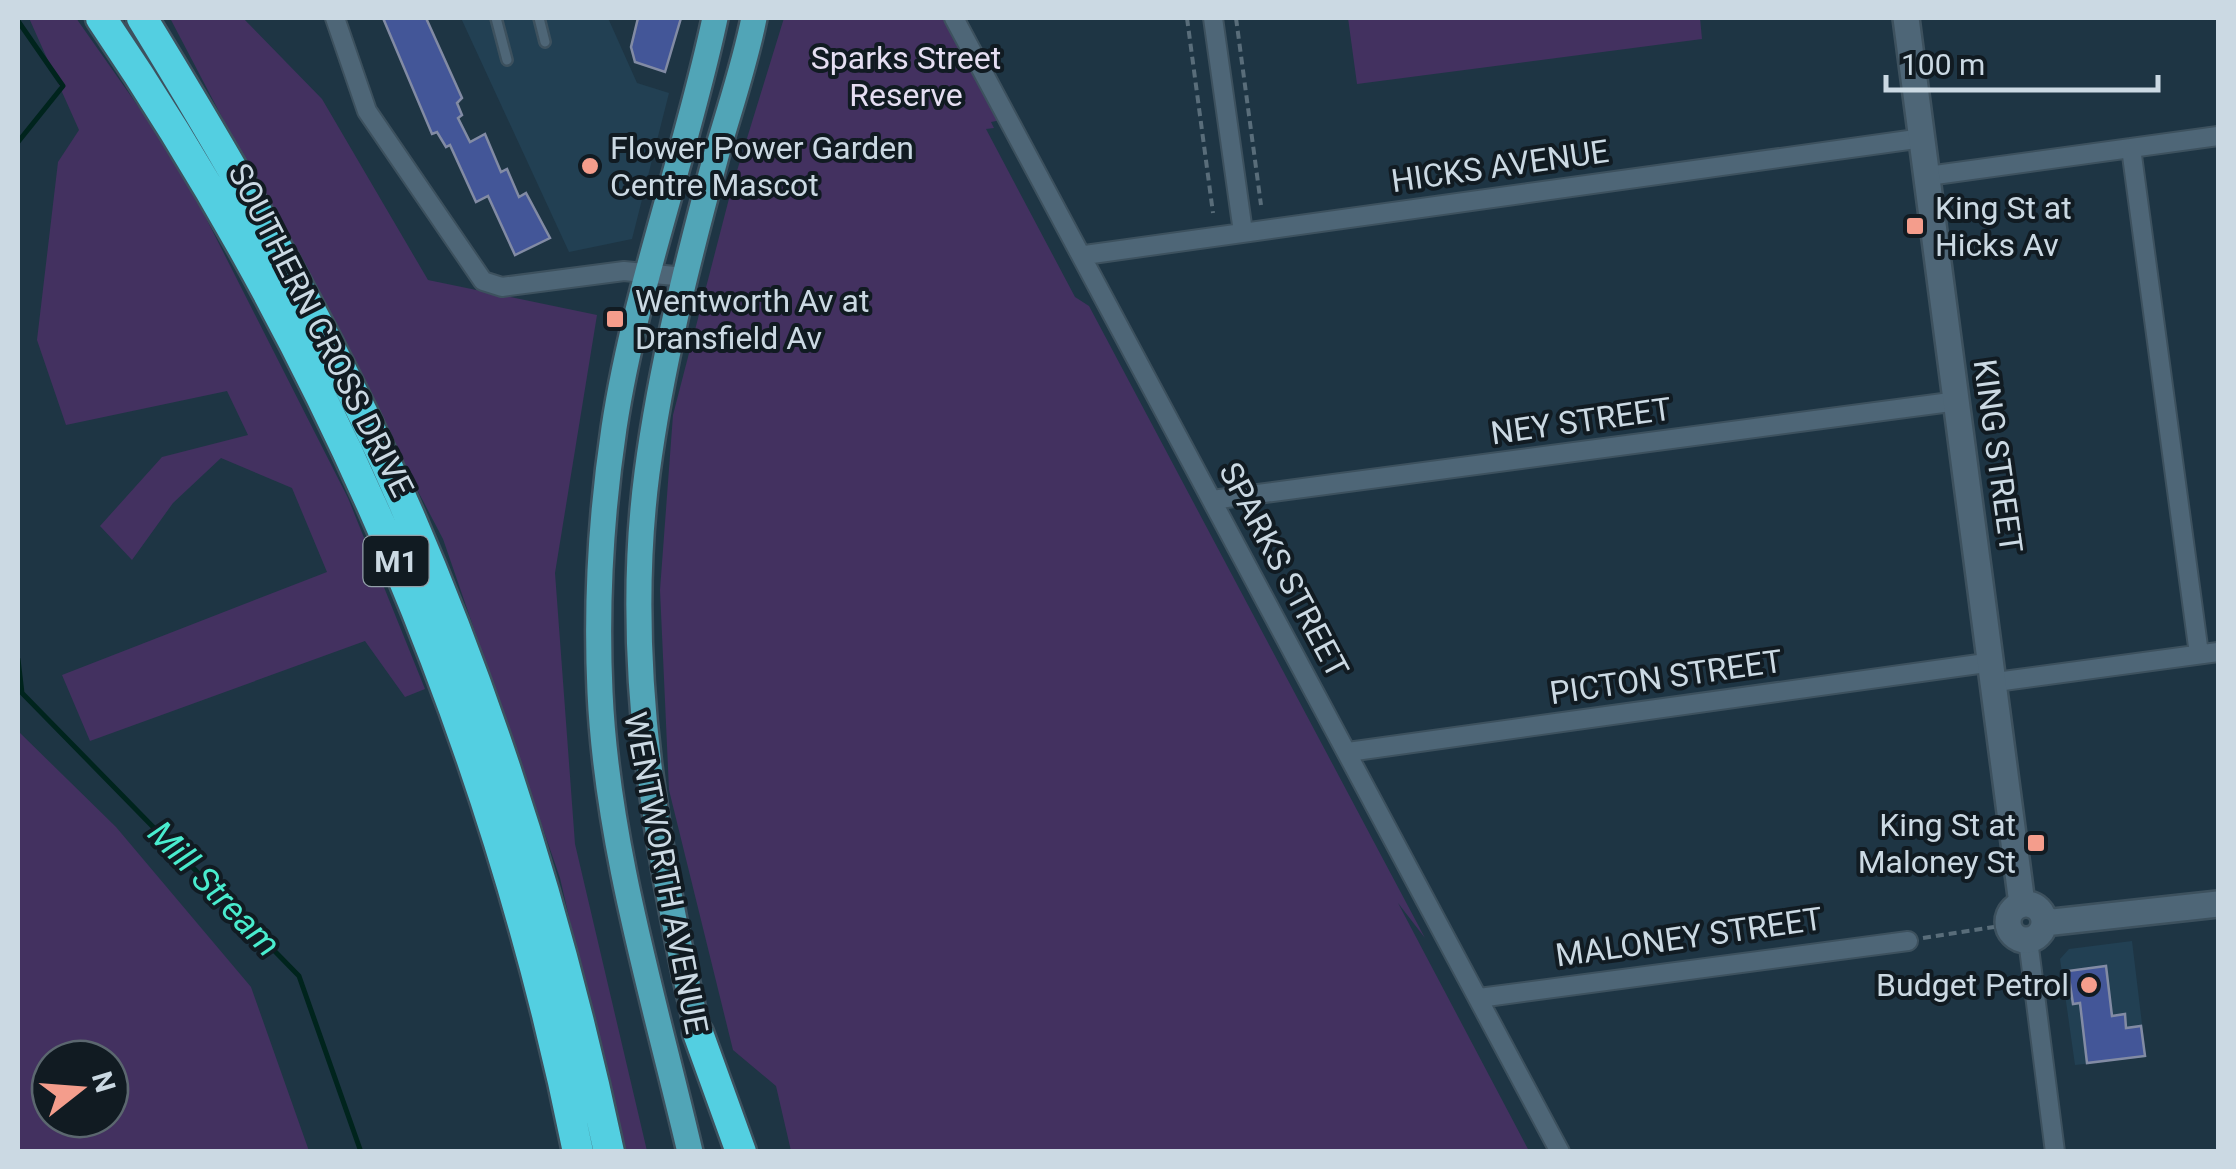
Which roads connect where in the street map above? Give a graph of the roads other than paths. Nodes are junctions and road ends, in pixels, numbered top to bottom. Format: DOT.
graph roads {
  1 [pos="101,18"];
  2 [pos="142,18"];
  3 [pos="335,18"];
  4 [pos="496,18"];
  5 [pos="540,18"];
  6 [pos="715,18"];
  7 [pos="754,18"];
  8 [pos="954,18"];
  9 [pos="1212,18"];
  10 [pos="1906,18"];
  11 [pos="545,42"];
  12 [pos="507,60"];
  13 [pos="2218,136"];
  14 [pos="1922,138"];
  15 [pos="2131,148"];
  16 [pos="1928,176"];
  17 [pos="1242,232"];
  18 [pos="1085,255"];
  19 [pos="649,271"];
  20 [pos="686,277"];
  21 [pos="1958,401"];
  22 [pos="1212,500"];
  23 [pos="2218,652"];
  24 [pos="2199,654"];
  25 [pos="1995,672"];
  26 [pos="1348,752"];
  27 [pos="2218,904"];
  28 [pos="2036,931"];
  29 [pos="1908,941"];
  30 [pos="1479,998"];
  31 [pos="698,1033"];
  32 [pos="578,1152"];
  33 [pos="609,1152"];
  34 [pos="690,1152"];
  35 [pos="727,1152"];
  36 [pos="741,1152"];
  37 [pos="1560,1152"];
  38 [pos="2055,1152"];
  1 -- 32 [label="highway, SOUTHERN CROSS DRIVE / M1"];
  2 -- 33 [label="highway, SOUTHERN CROSS DRIVE / M1"];
  3 -- 19 [label="street"];
  4 -- 12 [label="lane"];
  5 -- 11 [label="lane"];
  6 -- 19 [label="main road, WENTWORTH AVENUE"];
  7 -- 20 [label="main road, WENTWORTH AVENUE"];
  8 -- 18 [label="street, SPARKS STREET"];
  9 -- 17 [label="street"];
  10 -- 14 [label="main road, KING STREET"];
  13 -- 15 [label="street"];
  14 -- 16 [label="main road, KING STREET"];
  14 -- 17 [label="street, HICKS AVENUE"];
  15 -- 16 [label="street"];
  15 -- 24 [label="street"];
  16 -- 21 [label="main road, KING STREET"];
  17 -- 18 [label="street, HICKS AVENUE"];
  18 -- 22 [label="street, SPARKS STREET"];
  19 -- 20 [label="street"];
  19 -- 34 [label="main road, WENTWORTH AVENUE"];
  20 -- 31 [label="main road, WENTWORTH AVENUE"];
  21 -- 22 [label="street, NEY STREET"];
  21 -- 25 [label="main road, KING STREET"];
  22 -- 26 [label="street, SPARKS STREET"];
  23 -- 24 [label="street, PICTON STREET"];
  24 -- 25 [label="street, PICTON STREET"];
  25 -- 26 [label="street, PICTON STREET"];
  25 -- 28 [label="main road, KING STREET"];
  26 -- 30 [label="street, SPARKS STREET"];
  27 -- 28 [label="main road"];
  28 -- 38 [label="street"];
  29 -- 30 [label="street, MALONEY STREET"];
  30 -- 37 [label="street, SPARKS STREET"];
  31 -- 35 [label="main road, WENTWORTH AVENUE"];
  31 -- 36 [label="highway"];
}
